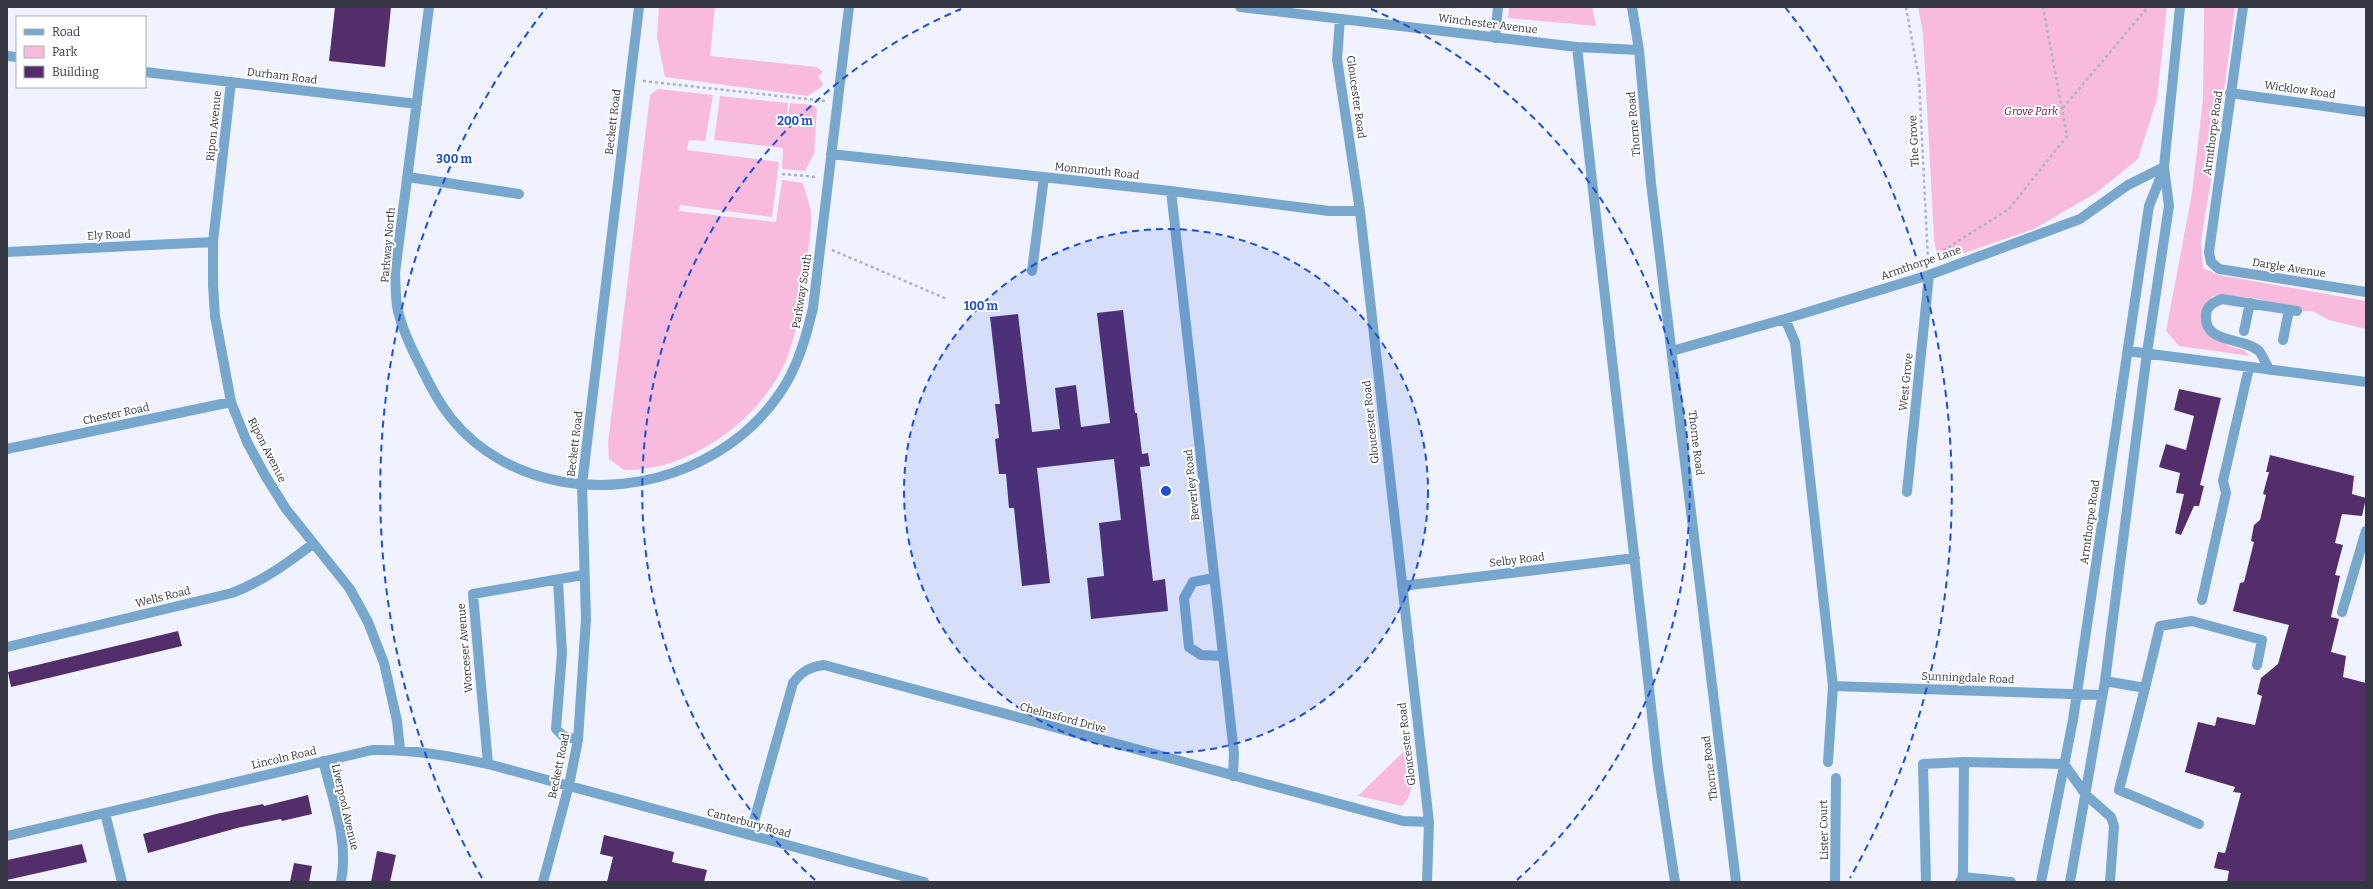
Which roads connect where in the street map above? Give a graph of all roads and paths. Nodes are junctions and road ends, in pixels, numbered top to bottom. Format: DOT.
graph roads {
  1 [pos="429,7"];
  2 [pos="639,7"];
  3 [pos="849,7"];
  4 [pos="1240,7"];
  5 [pos="1498,7"];
  6 [pos="1632,7"];
  7 [pos="1906,7"];
  8 [pos="2043,7"];
  9 [pos="2148,7"];
  10 [pos="2180,7"];
  11 [pos="2243,7"];
  12 [pos="1340,19"];
  13 [pos="1495,38"];
  14 [pos="1576,47"];
  15 [pos="1639,50"];
  16 [pos="146,72"];
  17 [pos="630,80"];
  18 [pos="231,82"];
  19 [pos="2230,93"];
  20 [pos="838,102"];
  21 [pos="417,104"];
  22 [pos="2062,108"];
  23 [pos="2366,112"];
  24 [pos="832,154"];
  25 [pos="2164,167"];
  26 [pos="782,174"];
  27 [pos="408,178"];
  28 [pos="829,178"];
  29 [pos="1044,178"];
  30 [pos="1171,191"];
  31 [pos="519,194"];
  32 [pos="1360,210"];
  33 [pos="213,242"];
  34 [pos="821,246"];
  35 [pos="7,252"];
  36 [pos="1928,260"];
  37 [pos="2211,262"];
  38 [pos="1032,271"];
  39 [pos="1929,274"];
  40 [pos="2366,292"];
  41 [pos="947,299"];
  42 [pos="2250,303"];
  43 [pos="1785,319"];
  44 [pos="2244,331"];
  45 [pos="2283,340"];
  46 [pos="2128,350"];
  47 [pos="1672,351"];
  48 [pos="2147,353"];
  49 [pos="2249,368"];
  50 [pos="2270,370"];
  51 [pos="2366,382"];
  52 [pos="231,402"];
  53 [pos="7,449"];
  54 [pos="582,485"];
  55 [pos="1908,492"];
  56 [pos="2366,531"];
  57 [pos="313,544"];
  58 [pos="1635,558"];
  59 [pos="584,576"];
  60 [pos="1214,578"];
  61 [pos="558,580"];
  62 [pos="1402,586"];
  63 [pos="2202,600"];
  64 [pos="2342,612"];
  65 [pos="7,647"];
  66 [pos="1223,656"];
  67 [pos="2257,665"];
  68 [pos="2105,681"];
  69 [pos="1832,686"];
  70 [pos="2145,688"];
  71 [pos="2076,694"];
  72 [pos="2102,695"];
  73 [pos="578,740"];
  74 [pos="400,749"];
  75 [pos="323,761"];
  76 [pos="1828,762"];
  77 [pos="1964,762"];
  78 [pos="488,764"];
  79 [pos="2064,764"];
  80 [pos="1233,776"];
  81 [pos="1836,778"];
  82 [pos="569,785"];
  83 [pos="2086,795"];
  84 [pos="104,813"];
  85 [pos="1428,822"];
  86 [pos="2199,824"];
  87 [pos="750,835"];
  88 [pos="7,836"];
  89 [pos="1962,880"];
  90 [pos="122,882"];
  91 [pos="341,882"];
  92 [pos="543,882"];
  93 [pos="924,882"];
  94 [pos="1427,882"];
  95 [pos="1675,882"];
  96 [pos="1736,882"];
  97 [pos="1835,882"];
  98 [pos="1926,882"];
  99 [pos="2011,882"];
  100 [pos="2041,882"];
  101 [pos="2070,882"];
  102 [pos="2110,882"];
  1 -- 21 [label="street, Parkway North"];
  2 -- 17 [label="street, Beckett Road"];
  3 -- 20 [label="street, Parkway South"];
  4 -- 12 [label="street, Winchester Avenue"];
  5 -- 13 [label="street"];
  6 -- 15 [label="street, Thorne Road"];
  7 -- 36 [label="path, The Grove"];
  8 -- 22 [label="path"];
  9 -- 22 [label="path"];
  10 -- 25 [label="street, Armthorpe Road"];
  11 -- 19 [label="street, Armthorpe Road"];
  12 -- 13 [label="street, Winchester Avenue"];
  12 -- 32 [label="street, Gloucester Road"];
  13 -- 14 [label="street, Winchester Avenue"];
  14 -- 15 [label="street, Winchester Avenue"];
  14 -- 58 [label="street"];
  15 -- 47 [label="street, Thorne Road"];
  16 -- 18 [label="street, Durham Road"];
  17 -- 20 [label="path"];
  17 -- 54 [label="street, Beckett Road"];
  18 -- 21 [label="street, Durham Road"];
  18 -- 33 [label="street, Ripon Avenue"];
  19 -- 23 [label="street, Wicklow Road"];
  19 -- 37 [label="street, Armthorpe Road"];
  20 -- 24 [label="street, Parkway South"];
  21 -- 27 [label="street, Parkway North"];
  22 -- 36 [label="path"];
  24 -- 28 [label="street, Parkway South"];
  24 -- 29 [label="street, Monmouth Road"];
  25 -- 39 [label="street, Armthorpe Lane"];
  25 -- 46 [label="street, Armthorpe Road"];
  25 -- 48 [label="street, Armthorpe Road"];
  26 -- 28 [label="path"];
  27 -- 31 [label="street"];
  27 -- 54 [label="street, Parkway North"];
  28 -- 34 [label="street, Parkway South"];
  29 -- 30 [label="street, Monmouth Road"];
  29 -- 38 [label="street"];
  30 -- 32 [label="street, Monmouth Road"];
  30 -- 60 [label="street, Beverley Road"];
  32 -- 62 [label="street, Gloucester Road"];
  33 -- 35 [label="street, Ely Road"];
  33 -- 52 [label="street, Ripon Avenue"];
  34 -- 41 [label="path"];
  34 -- 54 [label="street, Parkway South"];
  36 -- 39 [label="path, The Grove"];
  37 -- 40 [label="street, Dargle Avenue"];
  39 -- 43 [label="street, Armthorpe Lane"];
  39 -- 55 [label="street, West Grove"];
  42 -- 44 [label="street"];
  42 -- 45 [label="street"];
  42 -- 50 [label="street"];
  43 -- 47 [label="street, Armthorpe Lane"];
  43 -- 69 [label="street"];
  46 -- 48 [label="street"];
  46 -- 71 [label="street, Armthorpe Road"];
  47 -- 96 [label="street, Thorne Road"];
  48 -- 49 [label="street"];
  48 -- 68 [label="street, Armthorpe Road"];
  49 -- 50 [label="street"];
  49 -- 63 [label="street"];
  50 -- 51 [label="street"];
  52 -- 53 [label="street, Chester Road"];
  52 -- 57 [label="street, Ripon Avenue"];
  54 -- 59 [label="street, Beckett Road"];
  56 -- 64 [label="street"];
  57 -- 65 [label="street, Wells Road"];
  57 -- 74 [label="street, Ripon Avenue"];
  58 -- 62 [label="street, Selby Road"];
  58 -- 95 [label="street"];
  59 -- 61 [label="street, Worceser Avenue"];
  59 -- 73 [label="street, Beckett Road"];
  60 -- 66 [label="street, Beverley Road"];
  60 -- 66 [label="street"];
  61 -- 73 [label="street"];
  61 -- 78 [label="street, Worceser Avenue"];
  62 -- 85 [label="street, Gloucester Road"];
  66 -- 80 [label="street, Beverley Road"];
  67 -- 70 [label="street"];
  68 -- 70 [label="street"];
  68 -- 72 [label="street, Armthorpe Road"];
  69 -- 71 [label="street, Sunningdale Road"];
  69 -- 76 [label="street"];
  70 -- 86 [label="street"];
  71 -- 72 [label="street, Sunningdale Road"];
  71 -- 79 [label="street, Armthorpe Road"];
  72 -- 83 [label="street, Armthorpe Road"];
  73 -- 82 [label="street, Beckett Road"];
  74 -- 75 [label="street, Lincoln Road"];
  74 -- 78 [label="street, Lincoln Road"];
  75 -- 84 [label="street, Lincoln Road"];
  75 -- 91 [label="street, Liverpool Avenue"];
  77 -- 79 [label="street"];
  77 -- 89 [label="street"];
  77 -- 98 [label="street"];
  78 -- 82 [label="street, Lincoln Road"];
  79 -- 83 [label="street"];
  79 -- 100 [label="street, Armthorpe Road"];
  80 -- 85 [label="street, Chelmsford Drive"];
  80 -- 87 [label="street, Chelmsford Drive"];
  81 -- 97 [label="street, Lister Court"];
  82 -- 87 [label="street, Canterbury Road"];
  82 -- 92 [label="street, Beckett Road"];
  83 -- 101 [label="street, Armthorpe Road"];
  83 -- 102 [label="street"];
  84 -- 88 [label="street, Lincoln Road"];
  84 -- 90 [label="street"];
  85 -- 94 [label="street"];
  87 -- 93 [label="street, Canterbury Road"];
  89 -- 99 [label="street"];
}
